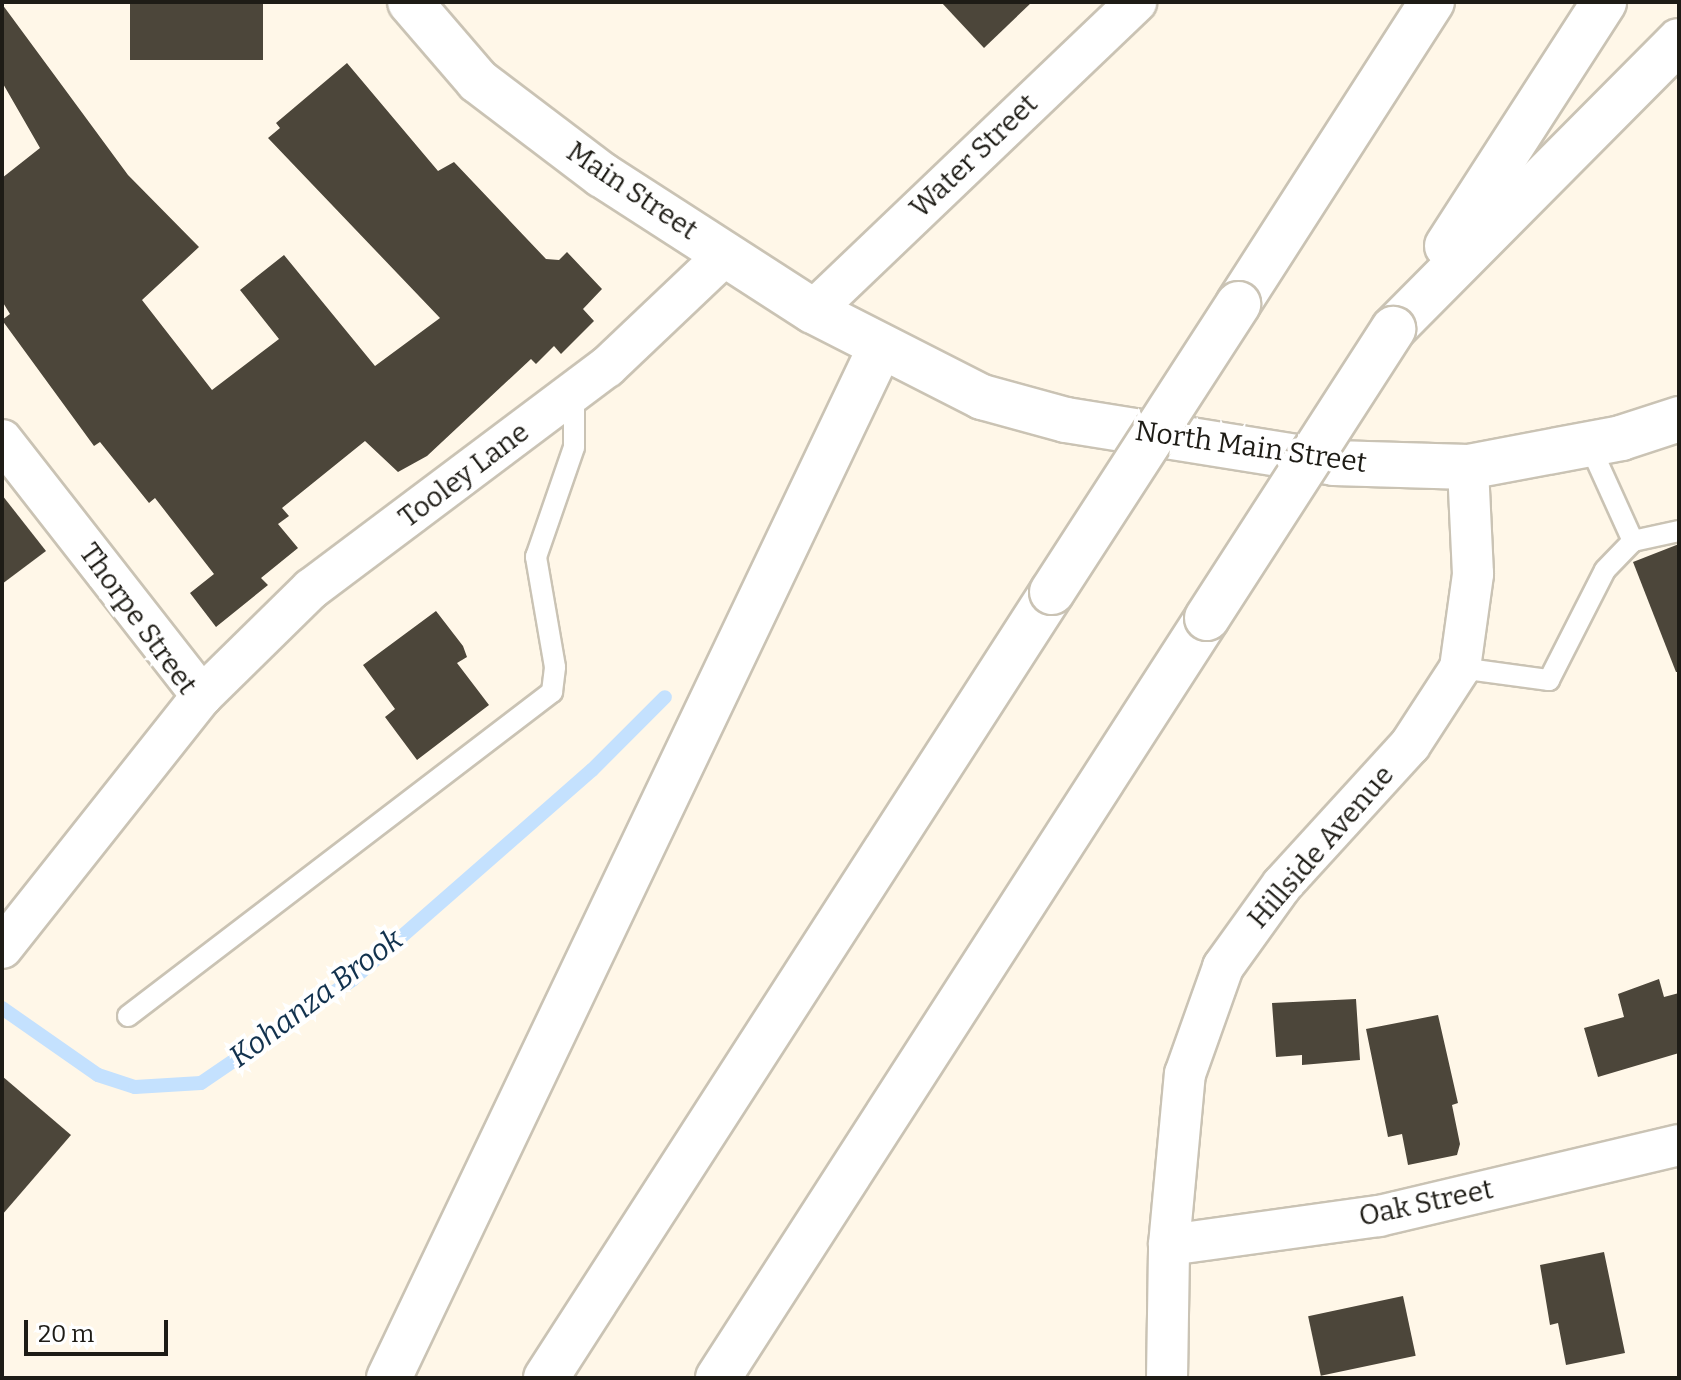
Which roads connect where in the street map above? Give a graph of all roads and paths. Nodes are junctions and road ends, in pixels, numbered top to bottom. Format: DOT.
graph roads {
  1 [pos="410,2"];
  2 [pos="1136,2"];
  3 [pos="1432,2"];
  4 [pos="1604,2"];
  5 [pos="1679,41"];
  6 [pos="726,254"];
  7 [pos="813,311"];
  8 [pos="1393,329"];
  9 [pos="880,348"];
  10 [pos="574,392"];
  11 [pos="1679,419"];
  12 [pos="2,440"];
  13 [pos="1589,444"];
  14 [pos="1468,467"];
  15 [pos="1679,531"];
  16 [pos="1633,541"];
  17 [pos="1460,668"];
  18 [pos="202,696"];
  19 [pos="2,948"];
  20 [pos="128,1016"];
  21 [pos="1679,1145"];
  22 [pos="1169,1245"];
  23 [pos="389,1378"];
  24 [pos="546,1378"];
  25 [pos="718,1378"];
  26 [pos="1167,1378"];
  1 -- 6 [label="main road, Main Street"];
  2 -- 7 [label="street, Water Street"];
  3 -- 24 [label="main road, bridge"];
  4 -- 8 [label="main road"];
  5 -- 8 [label="main road"];
  6 -- 7 [label="main road, Main Street"];
  6 -- 10 [label="street, Tooley Lane"];
  7 -- 9 [label="main road, Main Street"];
  8 -- 25 [label="main road, bridge"];
  9 -- 14 [label="main road, North Main Street"];
  9 -- 23 [label="main road"];
  10 -- 18 [label="street, Tooley Lane"];
  10 -- 20 [label="lane"];
  11 -- 13 [label="main road, North Main Street"];
  12 -- 18 [label="street, Thorpe Street"];
  13 -- 14 [label="main road, North Main Street"];
  13 -- 16 [label="lane"];
  14 -- 17 [label="street, Hillside Avenue"];
  15 -- 16 [label="lane"];
  16 -- 17 [label="lane"];
  17 -- 22 [label="street, Hillside Avenue"];
  18 -- 19 [label="street, Thorpe Street"];
  21 -- 22 [label="street, Oak Street"];
  22 -- 26 [label="street, Hillside Avenue"];
}
